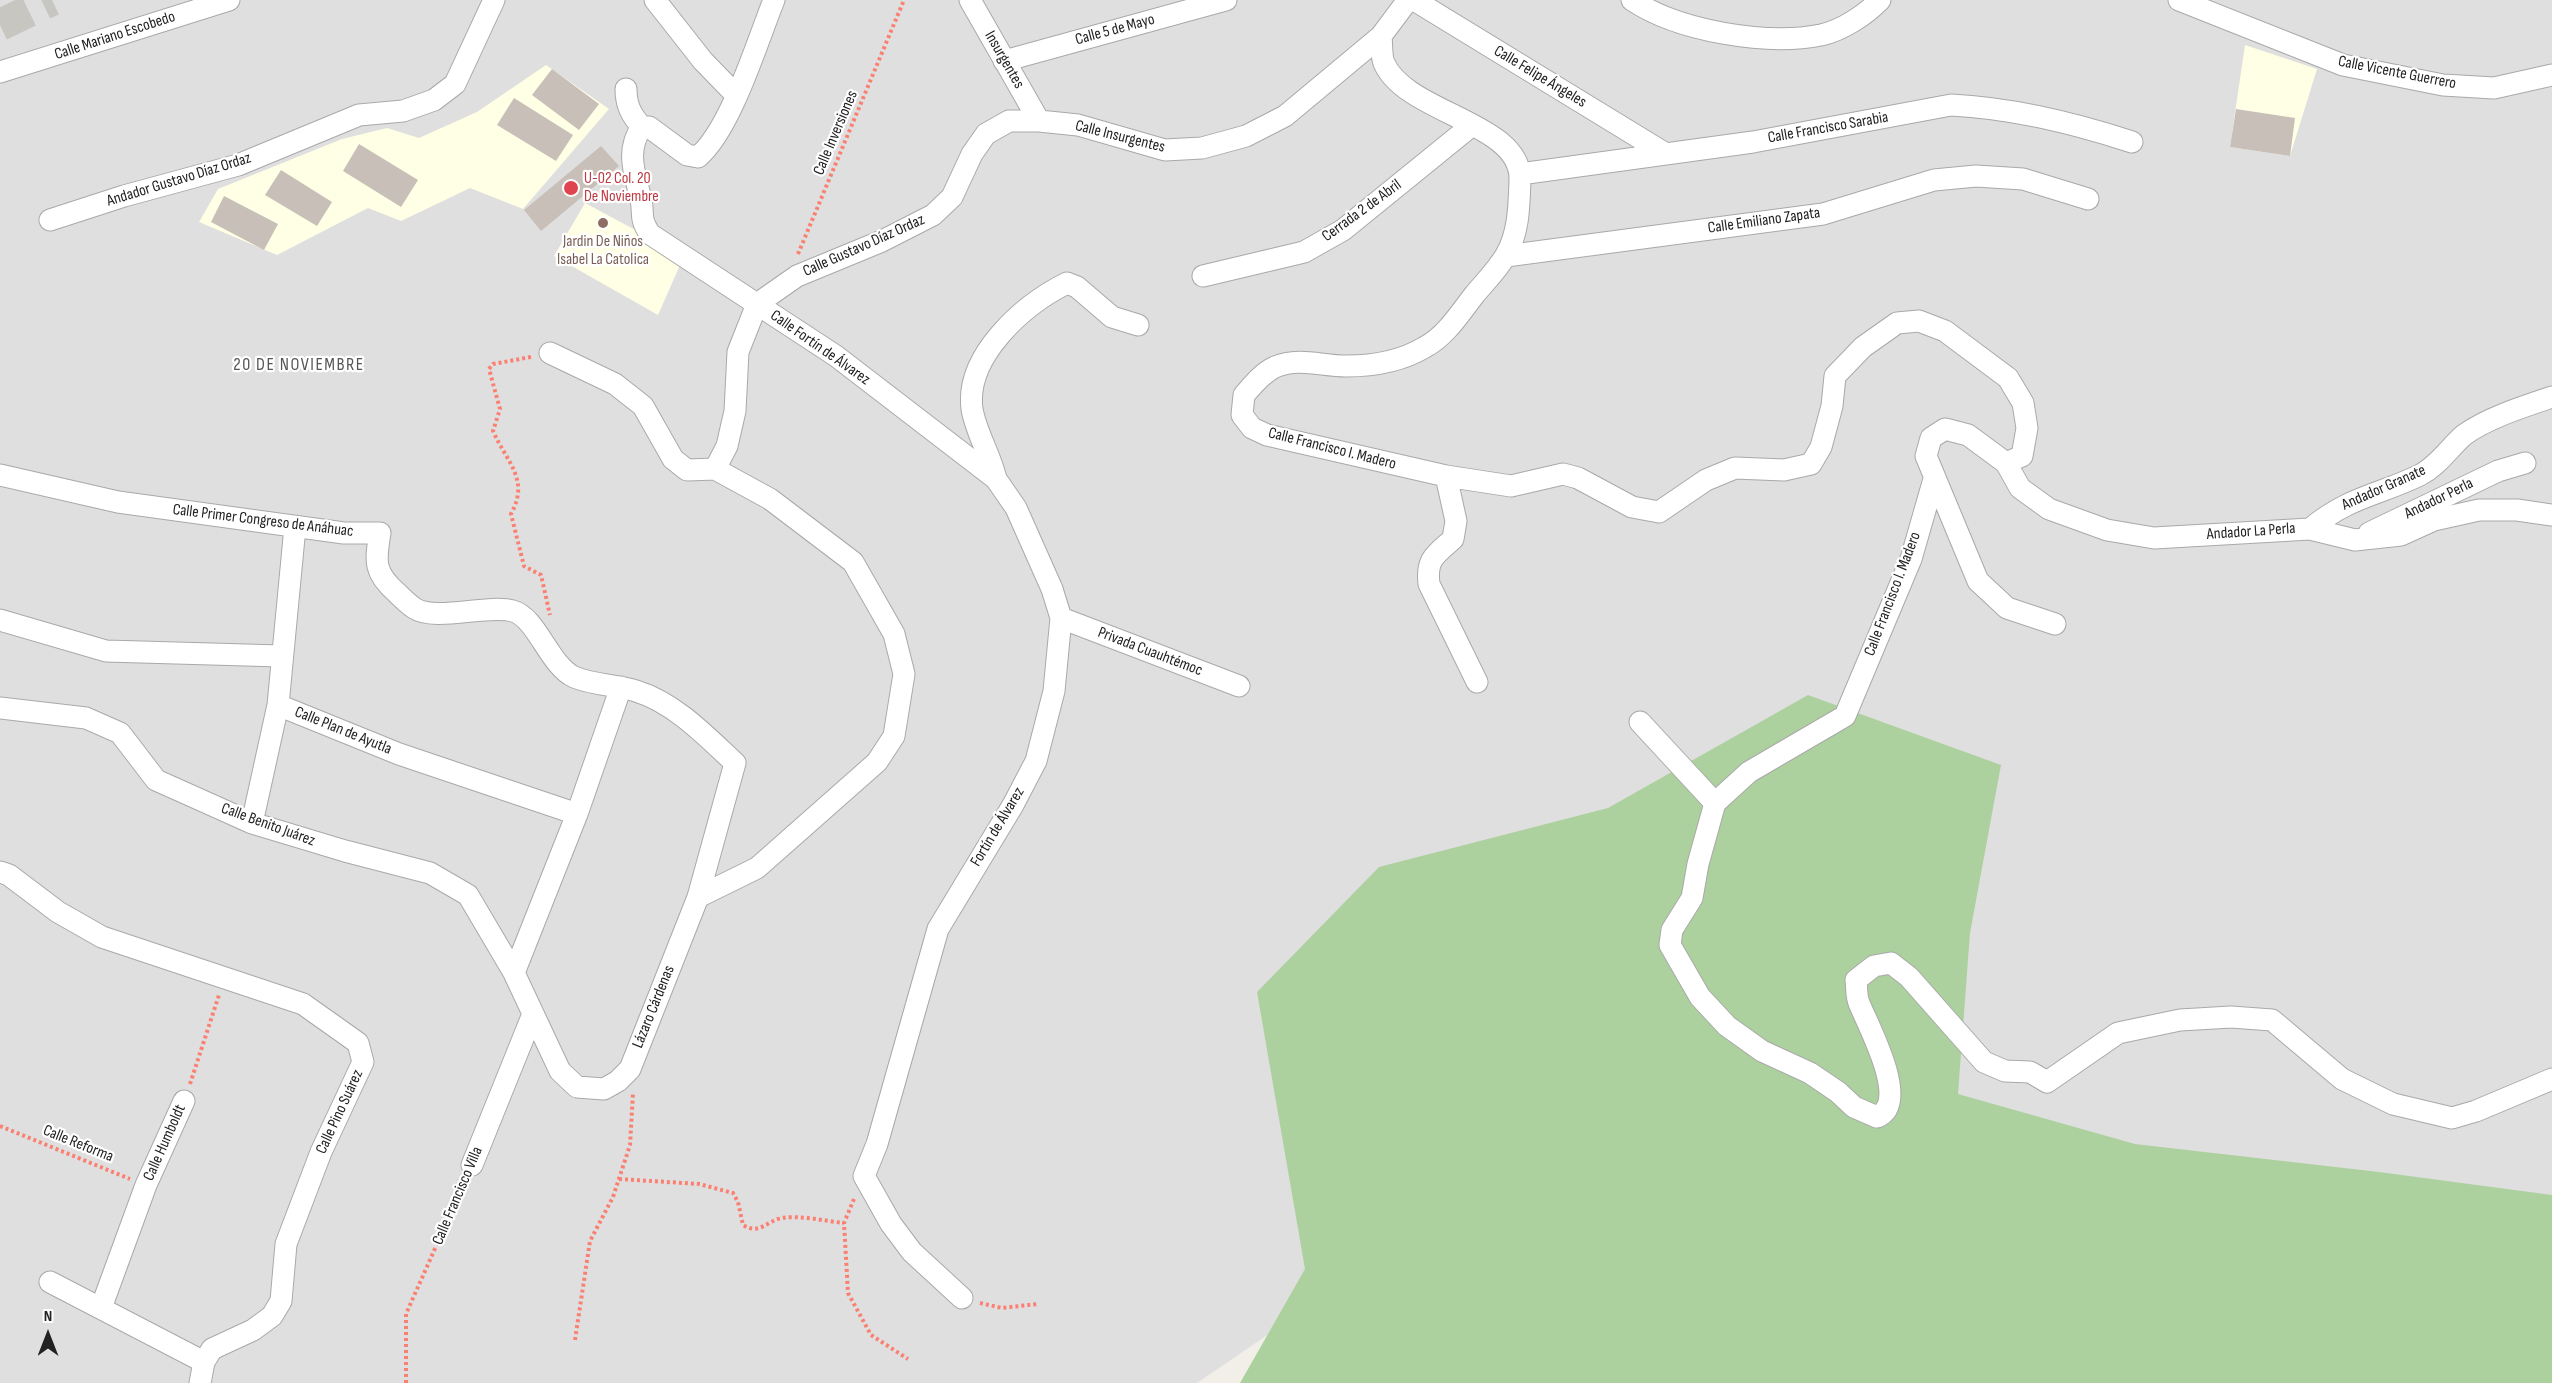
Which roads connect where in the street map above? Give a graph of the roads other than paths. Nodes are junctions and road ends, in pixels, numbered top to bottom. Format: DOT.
graph roads {
  1 [pos="229,0"];
  2 [pos="494,0"];
  3 [pos="655,0"];
  4 [pos="774,0"];
  5 [pos="970,0"];
  6 [pos="1226,0"];
  7 [pos="1408,0"];
  8 [pos="1414,0"];
  9 [pos="1632,0"];
  10 [pos="1880,0"];
  11 [pos="2179,0"];
  12 [pos="1381,36"];
  13 [pos="1004,61"];
  14 [pos="0,72"];
  15 [pos="2552,75"];
  16 [pos="626,88"];
  17 [pos="736,95"];
  18 [pos="1039,121"];
  19 [pos="1472,126"];
  20 [pos="642,127"];
  21 [pos="2132,142"];
  22 [pos="1666,154"];
  23 [pos="1520,174"];
  24 [pos="2088,199"];
  25 [pos="50,220"];
  26 [pos="1506,255"];
  27 [pos="1203,276"];
  28 [pos="757,304"];
  29 [pos="1138,325"];
  30 [pos="550,353"];
  31 [pos="2552,397"];
  32 [pos="2006,463"];
  33 [pos="2525,463"];
  34 [pos="715,469"];
  35 [pos="0,475"];
  36 [pos="1446,476"];
  37 [pos="1934,478"];
  38 [pos="996,479"];
  39 [pos="2552,515"];
  40 [pos="295,527"];
  41 [pos="2310,529"];
  42 [pos="2355,540"];
  43 [pos="1061,618"];
  44 [pos="0,620"];
  45 [pos="2055,624"];
  46 [pos="281,656"];
  47 [pos="1477,682"];
  48 [pos="1239,686"];
  49 [pos="621,687"];
  50 [pos="278,705"];
  51 [pos="0,708"];
  52 [pos="1640,722"];
  53 [pos="1715,803"];
  54 [pos="577,814"];
  55 [pos="252,822"];
  56 [pos="0,872"];
  57 [pos="698,897"];
  58 [pos="514,973"];
  59 [pos="533,1014"];
  60 [pos="2552,1078"];
  61 [pos="184,1101"];
  62 [pos="472,1165"];
  63 [pos="50,1282"];
  64 [pos="962,1298"];
  65 [pos="101,1308"];
  66 [pos="202,1373"];
  1 -- 14 [label="street, Calle Mariano Escobedo"];
  2 -- 25 [label="street, Andador Gustavo Díaz Ordaz"];
  3 -- 17 [label="street"];
  4 -- 17 [label="street"];
  5 -- 13 [label="street, Insurgentes"];
  6 -- 13 [label="street, Calle 5 de Mayo"];
  7 -- 12 [label="street, Calle Insurgentes"];
  8 -- 22 [label="street, Calle Felipe Ángeles"];
  9 -- 10 [label="street"];
  11 -- 15 [label="street, Calle Vicente Guerrero"];
  12 -- 18 [label="street, Calle Insurgentes"];
  12 -- 19 [label="street"];
  13 -- 18 [label="street, Insurgentes"];
  16 -- 20 [label="street"];
  17 -- 20 [label="street"];
  18 -- 28 [label="street, Calle Gustavo Díaz Ordaz"];
  19 -- 23 [label="street"];
  19 -- 27 [label="street, Cerrada 2 de Abril"];
  20 -- 28 [label="street, Calle Fortín de Álvarez"];
  21 -- 22 [label="street, Calle Francisco Sarabia"];
  22 -- 23 [label="street, Calle Francisco Sarabia"];
  23 -- 26 [label="street, Calle Francisco I. Madero"];
  24 -- 26 [label="street, Calle Emiliano Zapata"];
  26 -- 36 [label="street, Calle Francisco I. Madero"];
  28 -- 34 [label="street"];
  28 -- 38 [label="street, Calle Fortín de Álvarez"];
  29 -- 38 [label="street"];
  30 -- 34 [label="street"];
  31 -- 41 [label="street, Andador Granate"];
  32 -- 36 [label="street, Calle Francisco I. Madero"];
  32 -- 37 [label="street, Calle Francisco I. Madero"];
  32 -- 41 [label="street, Andador La Perla"];
  33 -- 42 [label="street, Andador Perla"];
  34 -- 57 [label="street"];
  35 -- 40 [label="street, Calle Primer Congreso de Anáhuac"];
  36 -- 47 [label="street"];
  37 -- 45 [label="street"];
  37 -- 53 [label="street, Calle Francisco I. Madero"];
  38 -- 43 [label="street, Fortín de Álvarez"];
  39 -- 42 [label="street, Andador La Perla"];
  40 -- 46 [label="street, Calle Plan de Ayutla"];
  40 -- 49 [label="street, Calle Primer Congreso de Anáhuac"];
  41 -- 42 [label="street, Andador La Perla"];
  43 -- 48 [label="street, Privada Cuauhtémoc"];
  43 -- 64 [label="street, Fortín de Álvarez"];
  44 -- 46 [label="street"];
  46 -- 50 [label="street, Calle Plan de Ayutla"];
  49 -- 54 [label="street"];
  49 -- 57 [label="street, Lázaro Cárdenas"];
  50 -- 54 [label="street, Calle Plan de Ayutla"];
  50 -- 55 [label="street"];
  51 -- 55 [label="street, Calle Benito Juárez"];
  52 -- 53 [label="street"];
  53 -- 60 [label="street"];
  54 -- 58 [label="street"];
  55 -- 58 [label="street, Calle Benito Juárez"];
  56 -- 66 [label="street, Calle Pino Suárez"];
  57 -- 59 [label="street, Lázaro Cárdenas"];
  58 -- 59 [label="street, Lázaro Cárdenas"];
  59 -- 62 [label="street, Calle Francisco Villa"];
  61 -- 65 [label="street, Calle Humboldt"];
  63 -- 65 [label="street, Calle Pino Suárez"];
  65 -- 66 [label="street, Calle Pino Suárez"];
}
